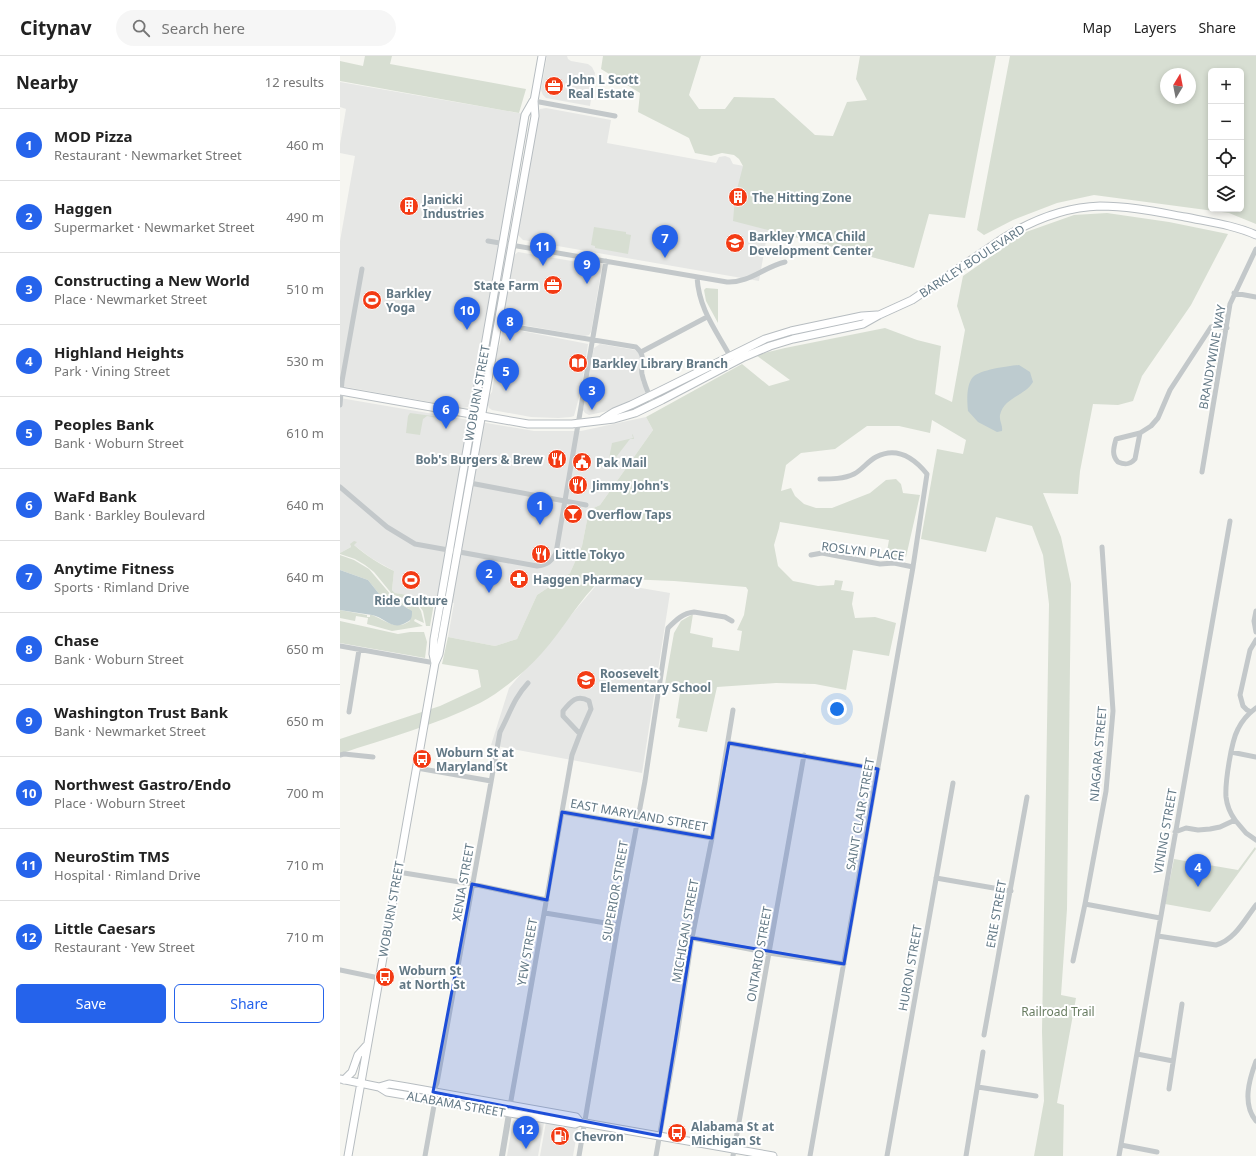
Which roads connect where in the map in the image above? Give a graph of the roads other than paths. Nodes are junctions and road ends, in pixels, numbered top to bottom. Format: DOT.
graph roads {
  1 [pos="542,56"];
  2 [pos="534,101"];
  3 [pos="615,116"];
  4 [pos="1256,235"];
  5 [pos="488,241"];
  6 [pos="503,244"];
  7 [pos="512,245"];
  8 [pos="1256,249"];
  9 [pos="606,261"];
  10 [pos="785,262"];
  11 [pos="362,269"];
  12 [pos="698,277"];
  13 [pos="1234,293"];
  14 [pos="1256,297"];
  15 [pos="707,317"];
  16 [pos="498,324"];
  17 [pos="1227,328"];
  18 [pos="592,340"];
  19 [pos="641,352"];
  20 [pos="731,360"];
  21 [pos="340,391"];
  22 [pos="650,396"];
  23 [pos="653,404"];
  24 [pos="340,405"];
  25 [pos="473,415"];
  26 [pos="482,416"];
  27 [pos="602,420"];
  28 [pos="578,424"];
  29 [pos="1140,434"];
  30 [pos="1202,472"];
  31 [pos="820,479"];
  32 [pos="470,484"];
  33 [pos="340,487"];
  34 [pos="565,501"];
  35 [pos="586,505"];
  36 [pos="1230,521"];
  37 [pos="1102,547"];
  38 [pos="449,551"];
  39 [pos="457,552"];
  40 [pos="811,555"];
  41 [pos="913,567"];
  42 [pos="1256,610"];
  43 [pos="732,621"];
  44 [pos="1256,632"];
  45 [pos="1256,640"];
  46 [pos="340,646"];
  47 [pos="360,650"];
  48 [pos="435,663"];
  49 [pos="528,683"];
  50 [pos="1256,708"];
  51 [pos="733,710"];
  52 [pos="349,712"];
  53 [pos="1251,712"];
  54 [pos="580,734"];
  55 [pos="729,743"];
  56 [pos="1231,752"];
  57 [pos="340,755"];
  58 [pos="804,756"];
  59 [pos="1256,756"];
  60 [pos="373,757"];
  61 [pos="416,768"];
  62 [pos="878,769"];
  63 [pos="491,781"];
  64 [pos="953,783"];
  65 [pos="1027,797"];
  66 [pos="562,812"];
  67 [pos="1235,820"];
  68 [pos="638,825"];
  69 [pos="1175,832"];
  70 [pos="712,838"];
  71 [pos="1256,840"];
  72 [pos="398,872"];
  73 [pos="936,878"];
  74 [pos="472,884"];
  75 [pos="1010,891"];
  76 [pos="547,900"];
  77 [pos="1085,904"];
  78 [pos="1256,905"];
  79 [pos="545,913"];
  80 [pos="1160,918"];
  81 [pos="618,924"];
  82 [pos="1158,936"];
  83 [pos="692,938"];
  84 [pos="769,953"];
  85 [pos="1073,961"];
  86 [pos="844,964"];
  87 [pos="340,970"];
  88 [pos="379,978"];
  89 [pos="1182,1004"];
  90 [pos="984,1036"];
  91 [pos="367,1044"];
  92 [pos="983,1052"];
  93 [pos="1137,1054"];
  94 [pos="1173,1061"];
  95 [pos="1256,1062"];
  96 [pos="342,1080"];
  97 [pos="360,1083"];
  98 [pos="380,1086"];
  99 [pos="978,1087"];
  100 [pos="1169,1089"];
  101 [pos="433,1092"];
  102 [pos="1036,1096"];
  103 [pos="435,1100"];
  104 [pos="510,1109"];
  105 [pos="1256,1121"];
  106 [pos="583,1122"];
  107 [pos="660,1136"];
  108 [pos="1121,1145"];
  109 [pos="1157,1152"];
  110 [pos="734,1153"];
  111 [pos="348,1156"];
  112 [pos="425,1156"];
  113 [pos="502,1156"];
  114 [pos="579,1156"];
  115 [pos="656,1156"];
  116 [pos="773,1156"];
  117 [pos="810,1156"];
  118 [pos="887,1156"];
  119 [pos="966,1156"];
  120 [pos="1119,1156"];
  1 -- 2 [label="main road, WOBURN STREET"];
  2 -- 3 [label="street"];
  2 -- 6 [label="main road, WOBURN STREET"];
  2 -- 7 [label="main road, WOBURN STREET"];
  4 -- 20 [label="main road, BARKLEY BOULEVARD"];
  5 -- 6 [label="street"];
  6 -- 7 [label="street"];
  6 -- 25 [label="main road, WOBURN STREET"];
  7 -- 9 [label="street"];
  7 -- 16 [label="main road, WOBURN STREET"];
  8 -- 13 [label="street, BRANDYWINE WAY"];
  9 -- 12 [label="street"];
  9 -- 18 [label="street"];
  10 -- 12 [label="street"];
  11 -- 21 [label="street"];
  12 -- 15 [label="street"];
  13 -- 14 [label="street"];
  13 -- 17 [label="street, BRANDYWINE WAY"];
  15 -- 19 [label="street"];
  15 -- 20 [label="street"];
  16 -- 18 [label="street"];
  16 -- 26 [label="main road, WOBURN STREET"];
  17 -- 29 [label="street"];
  17 -- 30 [label="street, BRANDYWINE WAY"];
  18 -- 19 [label="street"];
  18 -- 28 [label="street"];
  19 -- 22 [label="street"];
  20 -- 22 [label="main road, BARKLEY BOULEVARD"];
  20 -- 23 [label="main road, BARKLEY BOULEVARD"];
  21 -- 24 [label="street"];
  21 -- 25 [label="main road, BARKLEY BOULEVARD"];
  22 -- 23 [label="street"];
  22 -- 27 [label="main road, BARKLEY BOULEVARD"];
  23 -- 27 [label="main road, BARKLEY BOULEVARD"];
  25 -- 26 [label="main road, BARKLEY BOULEVARD"];
  25 -- 38 [label="main road, WOBURN STREET"];
  26 -- 28 [label="main road, BARKLEY BOULEVARD"];
  26 -- 32 [label="main road, WOBURN STREET"];
  27 -- 28 [label="main road, BARKLEY BOULEVARD"];
  28 -- 34 [label="street"];
  29 -- 29 [label="street"];
  31 -- 41 [label="street, SAINT CLAIR STREET"];
  32 -- 34 [label="street"];
  32 -- 39 [label="main road, WOBURN STREET"];
  33 -- 38 [label="street"];
  34 -- 35 [label="street"];
  34 -- 39 [label="street"];
  36 -- 69 [label="street, VINING STREET"];
  37 -- 77 [label="street, NIAGARA STREET"];
  38 -- 39 [label="street"];
  38 -- 48 [label="main road, WOBURN STREET"];
  39 -- 48 [label="main road, WOBURN STREET"];
  40 -- 41 [label="street, ROSLYN PLACE"];
  41 -- 62 [label="street, SAINT CLAIR STREET"];
  42 -- 44 [label="street"];
  43 -- 68 [label="street, SUPERIOR STREET"];
  45 -- 53 [label="street"];
  46 -- 47 [label="street"];
  47 -- 48 [label="street"];
  47 -- 52 [label="street"];
  48 -- 61 [label="main road, WOBURN STREET"];
  49 -- 63 [label="street, XENIA STREET"];
  50 -- 53 [label="street"];
  51 -- 55 [label="street, MICHIGAN STREET"];
  53 -- 56 [label="street"];
  54 -- 54 [label="street"];
  54 -- 66 [label="street, YEW STREET"];
  55 -- 58 [label="street"];
  55 -- 70 [label="street, MICHIGAN STREET"];
  56 -- 59 [label="street"];
  56 -- 67 [label="street"];
  57 -- 60 [label="street"];
  58 -- 62 [label="street"];
  58 -- 84 [label="street, ONTARIO STREET"];
  61 -- 63 [label="street"];
  61 -- 72 [label="main road, WOBURN STREET"];
  62 -- 86 [label="street, SAINT CLAIR STREET"];
  63 -- 74 [label="street, XENIA STREET"];
  64 -- 73 [label="street, HURON STREET"];
  65 -- 75 [label="street, ERIE STREET"];
  66 -- 68 [label="street, EAST MARYLAND STREET"];
  66 -- 76 [label="street, YEW STREET"];
  67 -- 69 [label="street"];
  67 -- 71 [label="street"];
  68 -- 70 [label="street, EAST MARYLAND STREET"];
  68 -- 81 [label="street, SUPERIOR STREET"];
  69 -- 80 [label="street, VINING STREET"];
  70 -- 83 [label="street, MICHIGAN STREET"];
  72 -- 74 [label="street"];
  72 -- 88 [label="main road, WOBURN STREET"];
  73 -- 75 [label="street"];
  73 -- 118 [label="street, HURON STREET"];
  74 -- 76 [label="street"];
  74 -- 101 [label="street, XENIA STREET"];
  75 -- 90 [label="street, ERIE STREET"];
  76 -- 79 [label="street, YEW STREET"];
  77 -- 80 [label="street"];
  77 -- 85 [label="street, NIAGARA STREET"];
  78 -- 82 [label="street"];
  79 -- 81 [label="street"];
  79 -- 104 [label="street, YEW STREET"];
  80 -- 82 [label="street, VINING STREET"];
  81 -- 106 [label="street, SUPERIOR STREET"];
  82 -- 93 [label="street, VINING STREET"];
  83 -- 84 [label="street"];
  83 -- 107 [label="street, MICHIGAN STREET"];
  84 -- 86 [label="street"];
  84 -- 110 [label="street, ONTARIO STREET"];
  86 -- 117 [label="street, SAINT CLAIR STREET"];
  87 -- 88 [label="street"];
  88 -- 91 [label="main road, WOBURN STREET"];
  89 -- 94 [label="street"];
  91 -- 96 [label="main road"];
  91 -- 97 [label="main road, WOBURN STREET"];
  92 -- 99 [label="street"];
  93 -- 94 [label="street"];
  93 -- 108 [label="street, VINING STREET"];
  94 -- 100 [label="street"];
  95 -- 105 [label="street"];
  96 -- 97 [label="main road, ALABAMA STREET"];
  97 -- 98 [label="main road, ALABAMA STREET"];
  97 -- 111 [label="main road, WOBURN STREET"];
  98 -- 101 [label="main road, ALABAMA STREET"];
  98 -- 103 [label="main road, ALABAMA STREET"];
  99 -- 102 [label="street"];
  99 -- 119 [label="street"];
  101 -- 104 [label="main road, ALABAMA STREET"];
  103 -- 104 [label="main road, ALABAMA STREET"];
  103 -- 112 [label="street"];
  104 -- 106 [label="main road, ALABAMA STREET"];
  104 -- 113 [label="street, YEW STREET"];
  106 -- 107 [label="main road, ALABAMA STREET"];
  106 -- 114 [label="street, SUPERIOR STREET"];
  107 -- 110 [label="main road, ALABAMA STREET"];
  107 -- 115 [label="street, MICHIGAN STREET"];
  108 -- 109 [label="street"];
  108 -- 120 [label="street, VINING STREET"];
  110 -- 116 [label="main road, ALABAMA STREET"];
}
